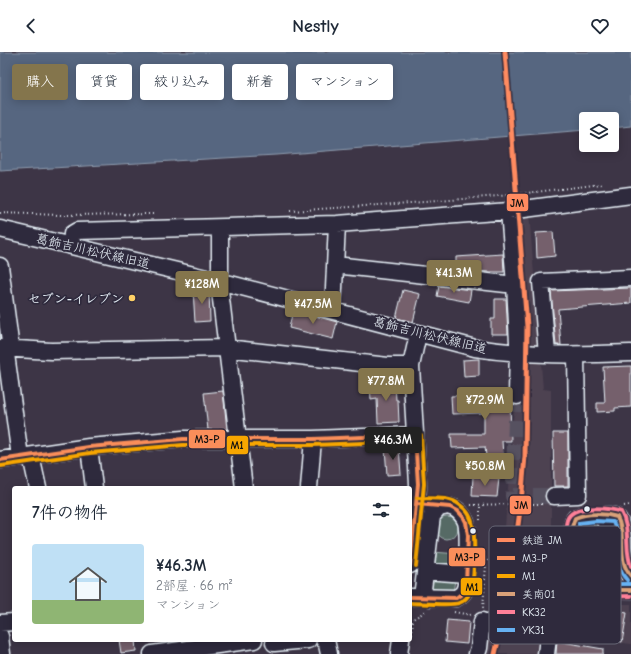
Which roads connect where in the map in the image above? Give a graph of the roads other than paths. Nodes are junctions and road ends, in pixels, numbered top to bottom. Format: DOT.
graph roads {
  1 [pos="631,196"];
  2 [pos="509,211"];
  3 [pos="337,224"];
  4 [pos="220,228"];
  5 [pos="0,229"];
  6 [pos="71,245"];
  7 [pos="0,266"];
  8 [pos="335,267"];
  9 [pos="631,278"];
  10 [pos="219,282"];
  11 [pos="515,284"];
  12 [pos="333,310"];
  13 [pos="418,334"];
  14 [pos="4,348"];
  15 [pos="226,348"];
  16 [pos="518,353"];
  17 [pos="631,353"];
  18 [pos="547,354"];
  19 [pos="576,355"];
  20 [pos="411,366"];
  21 [pos="518,396"];
  22 [pos="415,435"];
  23 [pos="313,439"];
  24 [pos="238,440"];
  25 [pos="89,447"];
  26 [pos="25,456"];
  27 [pos="0,460"];
  28 [pos="37,486"];
  29 [pos="94,486"];
  30 [pos="244,486"];
  31 [pos="309,486"];
  32 [pos="551,500"];
  33 [pos="417,504"];
  34 [pos="444,506"];
  35 [pos="601,515"];
  36 [pos="572,526"];
  37 [pos="606,526"];
  38 [pos="417,568"];
  39 [pos="466,574"];
  40 [pos="631,576"];
  41 [pos="412,598"];
  42 [pos="430,604"];
  43 [pos="482,618"];
  44 [pos="12,622"];
  45 [pos="0,623"];
  46 [pos="0,636"];
  47 [pos="239,642"];
  48 [pos="297,642"];
  49 [pos="326,642"];
  50 [pos="405,642"];
  51 [pos="547,644"];
  52 [pos="275,646"];
  53 [pos="2,654"];
  54 [pos="152,654"];
  55 [pos="329,654"];
  56 [pos="399,654"];
  57 [pos="477,654"];
  58 [pos="546,654"];
  1 -- 2 [label="street"];
  2 -- 3 [label="street"];
  2 -- 11 [label="street"];
  3 -- 4 [label="street"];
  3 -- 8 [label="street"];
  4 -- 6 [label="street"];
  4 -- 10 [label="street"];
  5 -- 6 [label="street, 葛飾吉川松伏線旧道"];
  6 -- 10 [label="street, 葛飾吉川松伏線旧道"];
  7 -- 14 [label="street"];
  8 -- 11 [label="street"];
  8 -- 12 [label="street"];
  9 -- 18 [label="street"];
  10 -- 12 [label="street, 葛飾吉川松伏線旧道"];
  10 -- 15 [label="street"];
  11 -- 16 [label="street"];
  12 -- 13 [label="street, 葛飾吉川松伏線旧道"];
  13 -- 16 [label="street, 葛飾吉川松伏線旧道"];
  13 -- 20 [label="street"];
  14 -- 15 [label="street"];
  14 -- 26 [label="street"];
  15 -- 20 [label="street"];
  15 -- 24 [label="street"];
  16 -- 18 [label="street, 葛飾吉川松伏線旧道"];
  16 -- 21 [label="street"];
  17 -- 19 [label="street, 葛飾吉川松伏線旧道"];
  18 -- 19 [label="street, 葛飾吉川松伏線旧道"];
  19 -- 32 [label="street"];
  20 -- 22 [label="street"];
  22 -- 23 [label="street"];
  22 -- 33 [label="street"];
  23 -- 24 [label="street"];
  23 -- 31 [label="street"];
  24 -- 25 [label="street"];
  24 -- 30 [label="street"];
  25 -- 26 [label="street"];
  25 -- 29 [label="street"];
  26 -- 27 [label="street"];
  26 -- 28 [label="street"];
  33 -- 34 [label="street"];
  33 -- 38 [label="street"];
  34 -- 38 [label="street"];
  34 -- 39 [label="street"];
  35 -- 36 [label="street"];
  35 -- 37 [label="street"];
  35 -- 40 [label="street"];
  38 -- 39 [label="street"];
  38 -- 42 [label="street"];
  39 -- 42 [label="street"];
  41 -- 42 [label="street"];
  43 -- 57 [label="street"];
  44 -- 45 [label="street"];
  46 -- 53 [label="street"];
  47 -- 54 [label="street"];
  48 -- 52 [label="street"];
  49 -- 55 [label="street"];
  50 -- 56 [label="street"];
  51 -- 58 [label="street"];
}
